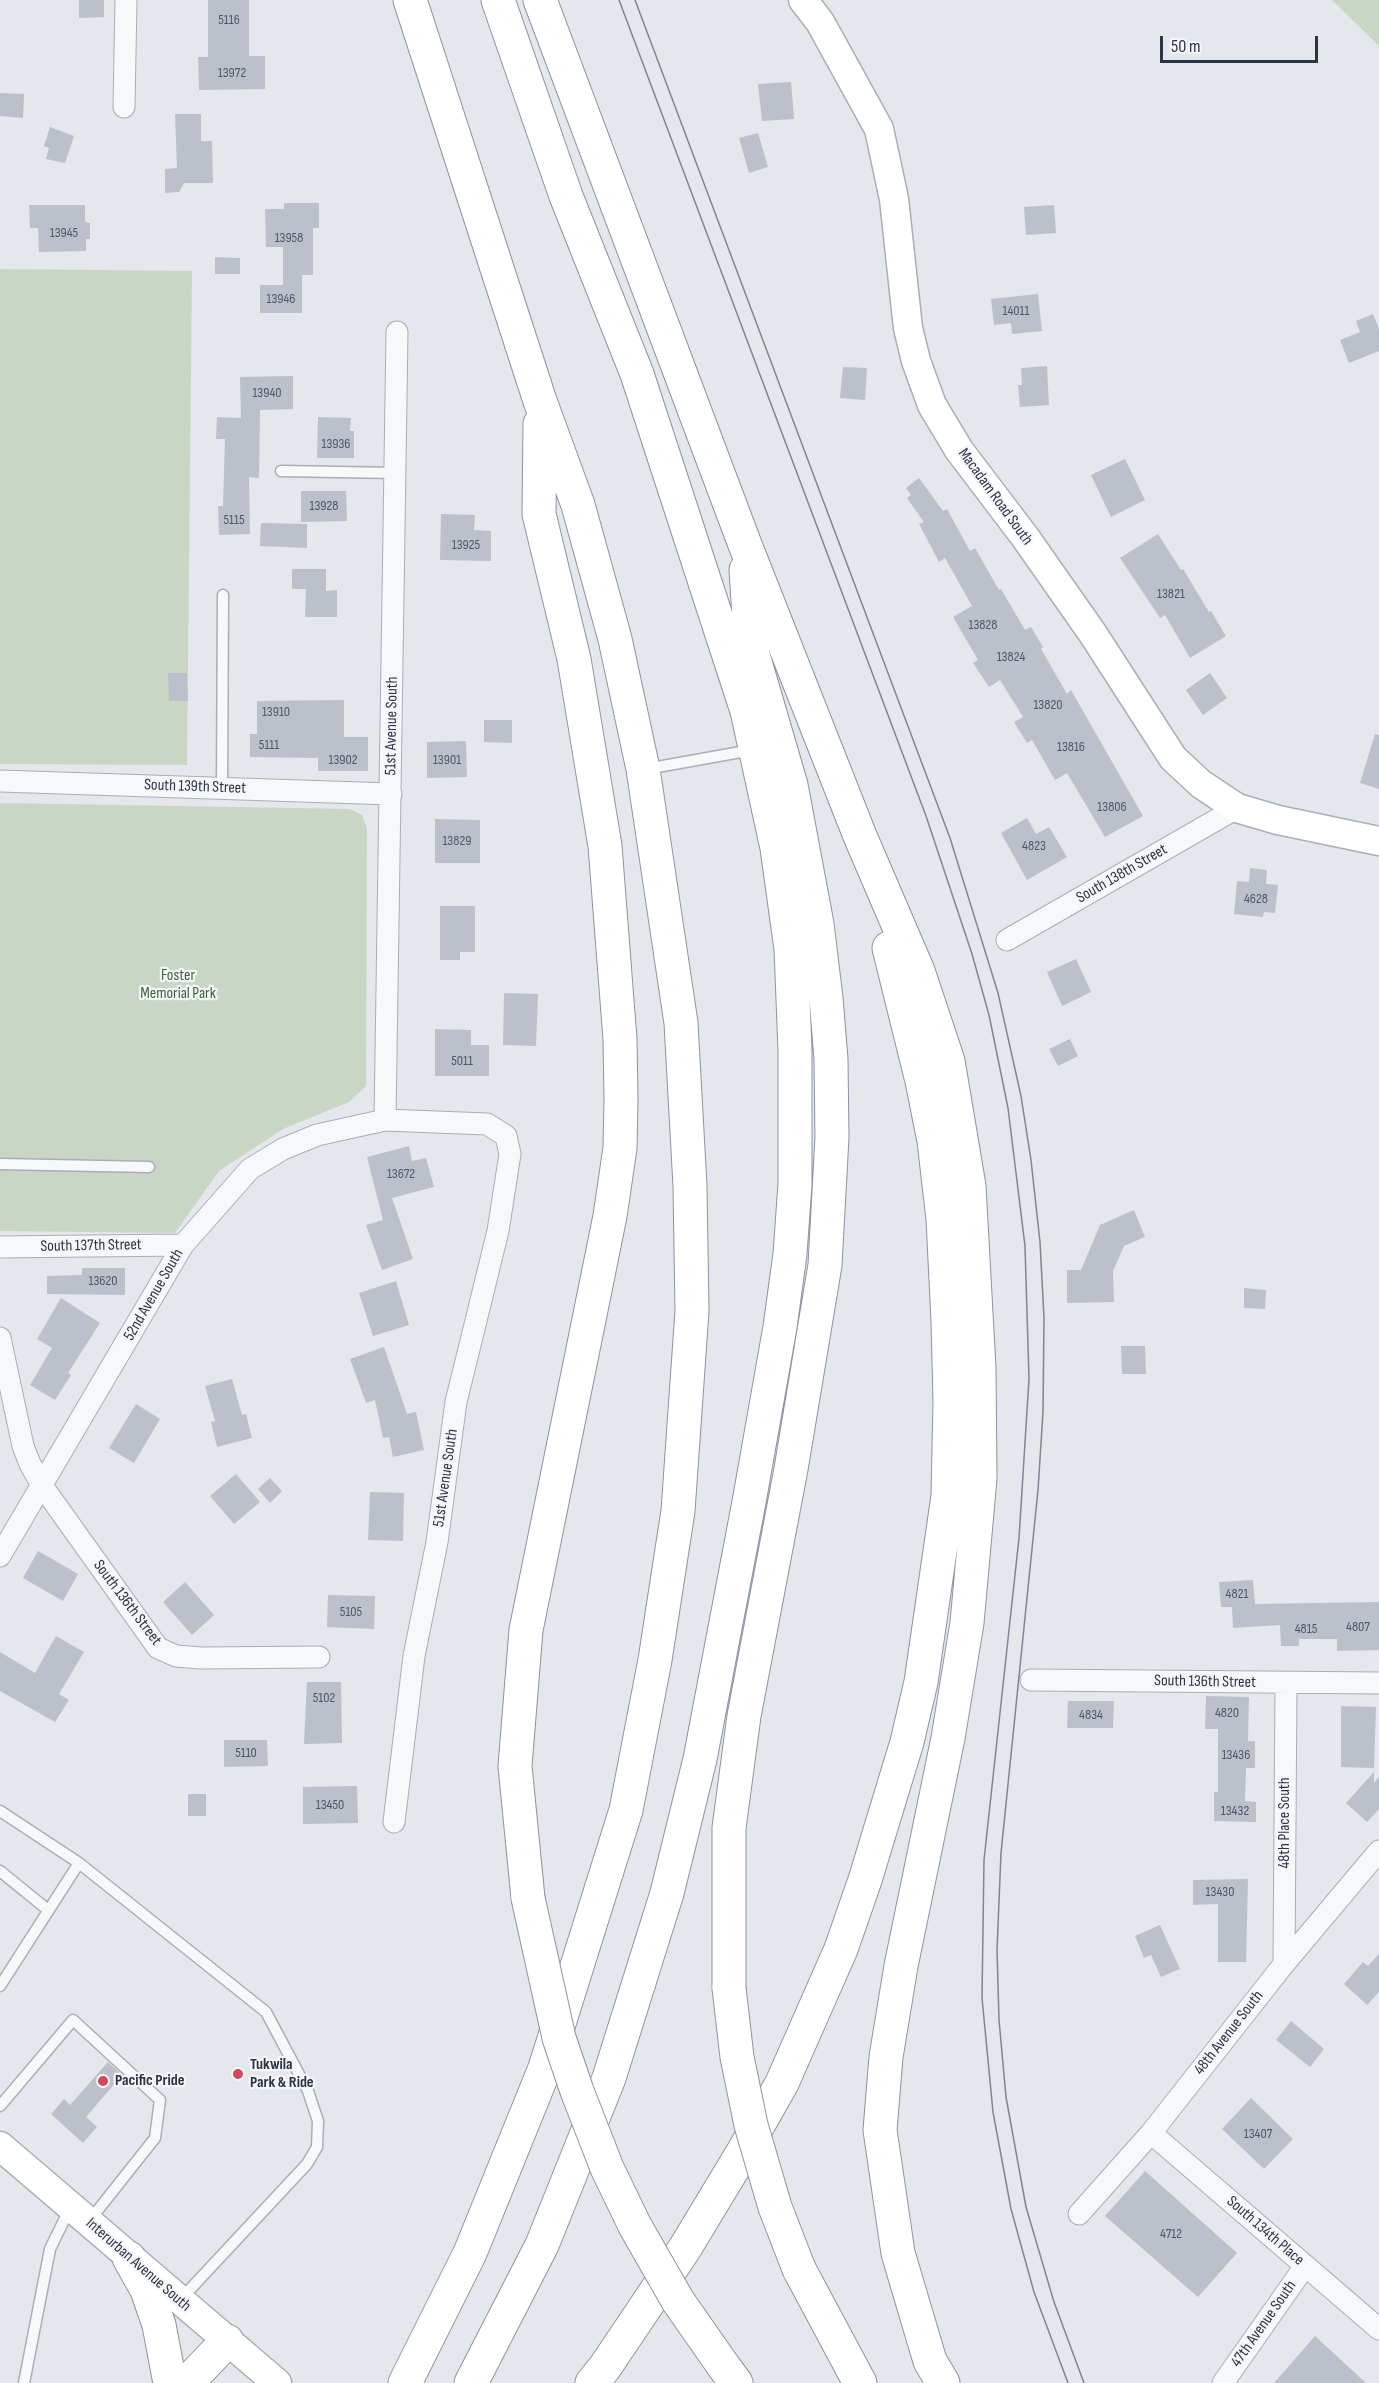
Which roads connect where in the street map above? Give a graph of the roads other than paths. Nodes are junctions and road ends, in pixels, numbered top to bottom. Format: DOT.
graph roads {
  1 [pos="126,0"];
  2 [pos="410,0"];
  3 [pos="498,0"];
  4 [pos="540,0"];
  5 [pos="803,0"];
  6 [pos="124,107"];
  7 [pos="397,332"];
  8 [pos="540,401"];
  9 [pos="281,471"];
  10 [pos="395,473"];
  11 [pos="744,542"];
  12 [pos="223,594"];
  13 [pos="756,750"];
  14 [pos="643,769"];
  15 [pos="0,781"];
  16 [pos="222,788"];
  17 [pos="391,794"];
  18 [pos="1237,808"];
  19 [pos="860,836"];
  20 [pos="1379,841"];
  21 [pos="1007,940"];
  22 [pos="385,1120"];
  23 [pos="0,1164"];
  24 [pos="149,1167"];
  25 [pos="183,1245"];
  26 [pos="0,1247"];
  27 [pos="0,1338"];
  28 [pos="43,1487"];
  29 [pos="0,1557"];
  30 [pos="319,1657"];
  31 [pos="1031,1680"];
  32 [pos="1286,1683"];
  33 [pos="1379,1683"];
  34 [pos="0,1811"];
  35 [pos="394,1822"];
  36 [pos="1379,1851"];
  37 [pos="79,1863"];
  38 [pos="0,1871"];
  39 [pos="48,1910"];
  40 [pos="1284,1964"];
  41 [pos="0,1986"];
  42 [pos="0,2106"];
  43 [pos="1151,2133"];
  44 [pos="0,2146"];
  45 [pos="1079,2214"];
  46 [pos="79,2215"];
  47 [pos="129,2258"];
  48 [pos="1305,2266"];
  49 [pos="179,2301"];
  50 [pos="1379,2329"];
  51 [pos="227,2341"];
  52 [pos="729,2374"];
  53 [pos="406,2381"];
  54 [pos="24,2383"];
  55 [pos="170,2383"];
  56 [pos="187,2383"];
  57 [pos="277,2383"];
  58 [pos="471,2383"];
  59 [pos="592,2383"];
  60 [pos="860,2383"];
  61 [pos="943,2383"];
  62 [pos="1223,2383"];
  1 -- 6 [label="street"];
  2 -- 8 [label="highway"];
  3 -- 13 [label="highway"];
  4 -- 11 [label="highway"];
  5 -- 18 [label="street, Macadam Road South"];
  7 -- 10 [label="street, 51st Avenue South"];
  8 -- 14 [label="highway"];
  8 -- 52 [label="highway, bridge"];
  9 -- 10 [label="lane"];
  10 -- 17 [label="street, 51st Avenue South"];
  11 -- 19 [label="highway"];
  11 -- 60 [label="highway, bridge"];
  12 -- 16 [label="lane"];
  13 -- 14 [label="lane"];
  13 -- 58 [label="highway"];
  14 -- 53 [label="highway"];
  15 -- 16 [label="street, South 139th Street"];
  16 -- 17 [label="street, South 139th Street"];
  17 -- 22 [label="street, 51st Avenue South"];
  18 -- 20 [label="street, Macadam Road South"];
  18 -- 21 [label="street, South 138th Street"];
  19 -- 59 [label="highway"];
  19 -- 61 [label="highway"];
  22 -- 25 [label="street, 52nd Avenue South"];
  22 -- 35 [label="street, 51st Avenue South"];
  23 -- 24 [label="lane"];
  25 -- 26 [label="street, South 137th Street"];
  25 -- 28 [label="street, 52nd Avenue South"];
  27 -- 28 [label="street, South 136th Street"];
  28 -- 29 [label="street, 52nd Avenue South"];
  28 -- 30 [label="street, South 136th Street"];
  31 -- 32 [label="street, South 136th Street"];
  32 -- 33 [label="street, South 136th Street"];
  32 -- 40 [label="street, 48th Place South"];
  34 -- 37 [label="lane"];
  36 -- 40 [label="street, 48th Avenue South"];
  37 -- 39 [label="lane"];
  37 -- 49 [label="lane"];
  38 -- 39 [label="lane"];
  39 -- 41 [label="lane"];
  40 -- 43 [label="street, 48th Avenue South"];
  42 -- 46 [label="lane"];
  43 -- 45 [label="street, 48th Avenue South"];
  43 -- 48 [label="street, South 134th Place"];
  44 -- 46 [label="street, Interurban Avenue South"];
  46 -- 47 [label="street, Interurban Avenue South"];
  46 -- 54 [label="lane"];
  47 -- 49 [label="street, Interurban Avenue South"];
  47 -- 55 [label="highway"];
  48 -- 50 [label="street, South 134th Place"];
  48 -- 62 [label="street, 47th Avenue South"];
  49 -- 51 [label="street, Interurban Avenue South"];
  51 -- 56 [label="highway"];
  51 -- 57 [label="street, Interurban Avenue South"];
}
